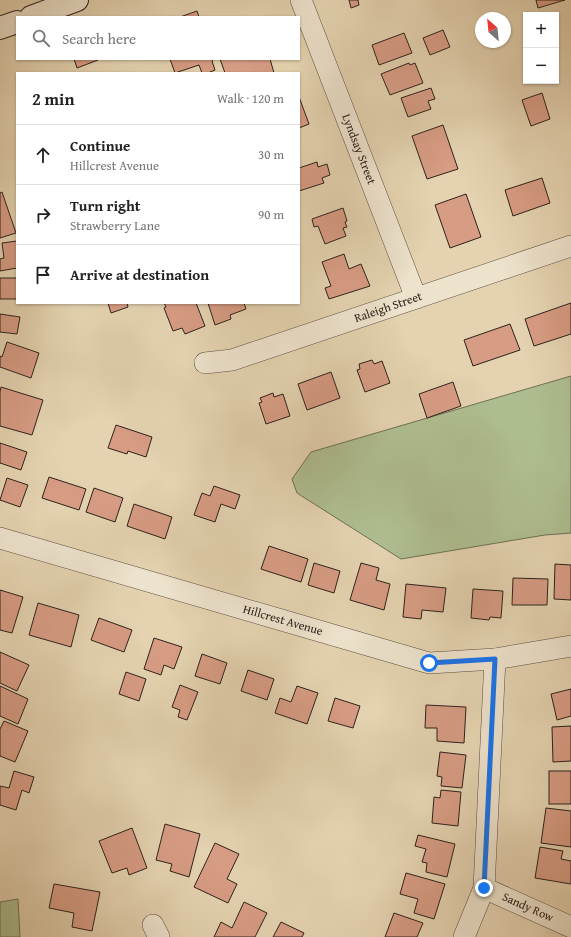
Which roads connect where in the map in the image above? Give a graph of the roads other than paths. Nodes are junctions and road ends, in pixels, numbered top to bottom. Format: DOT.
graph roads {
  1 [pos="76,0"];
  2 [pos="301,0"];
  3 [pos="34,16"];
  4 [pos="16,22"];
  5 [pos="0,28"];
  6 [pos="571,246"];
  7 [pos="416,298"];
  8 [pos="205,364"];
  9 [pos="0,538"];
  10 [pos="571,646"];
  11 [pos="495,659"];
  12 [pos="484,888"];
  13 [pos="571,927"];
  14 [pos="464,937"];
  1 -- 3 [label="main road"];
  2 -- 7 [label="street, Lyndsay Street"];
  4 -- 5 [label="main road"];
  6 -- 7 [label="street, Raleigh Street"];
  7 -- 8 [label="street, Raleigh Street"];
  9 -- 11 [label="street, Hillcrest Avenue"];
  10 -- 11 [label="street, Hillcrest Avenue"];
  11 -- 12 [label="street"];
  12 -- 13 [label="street, Sandy Row"];
  12 -- 14 [label="street"];
}
